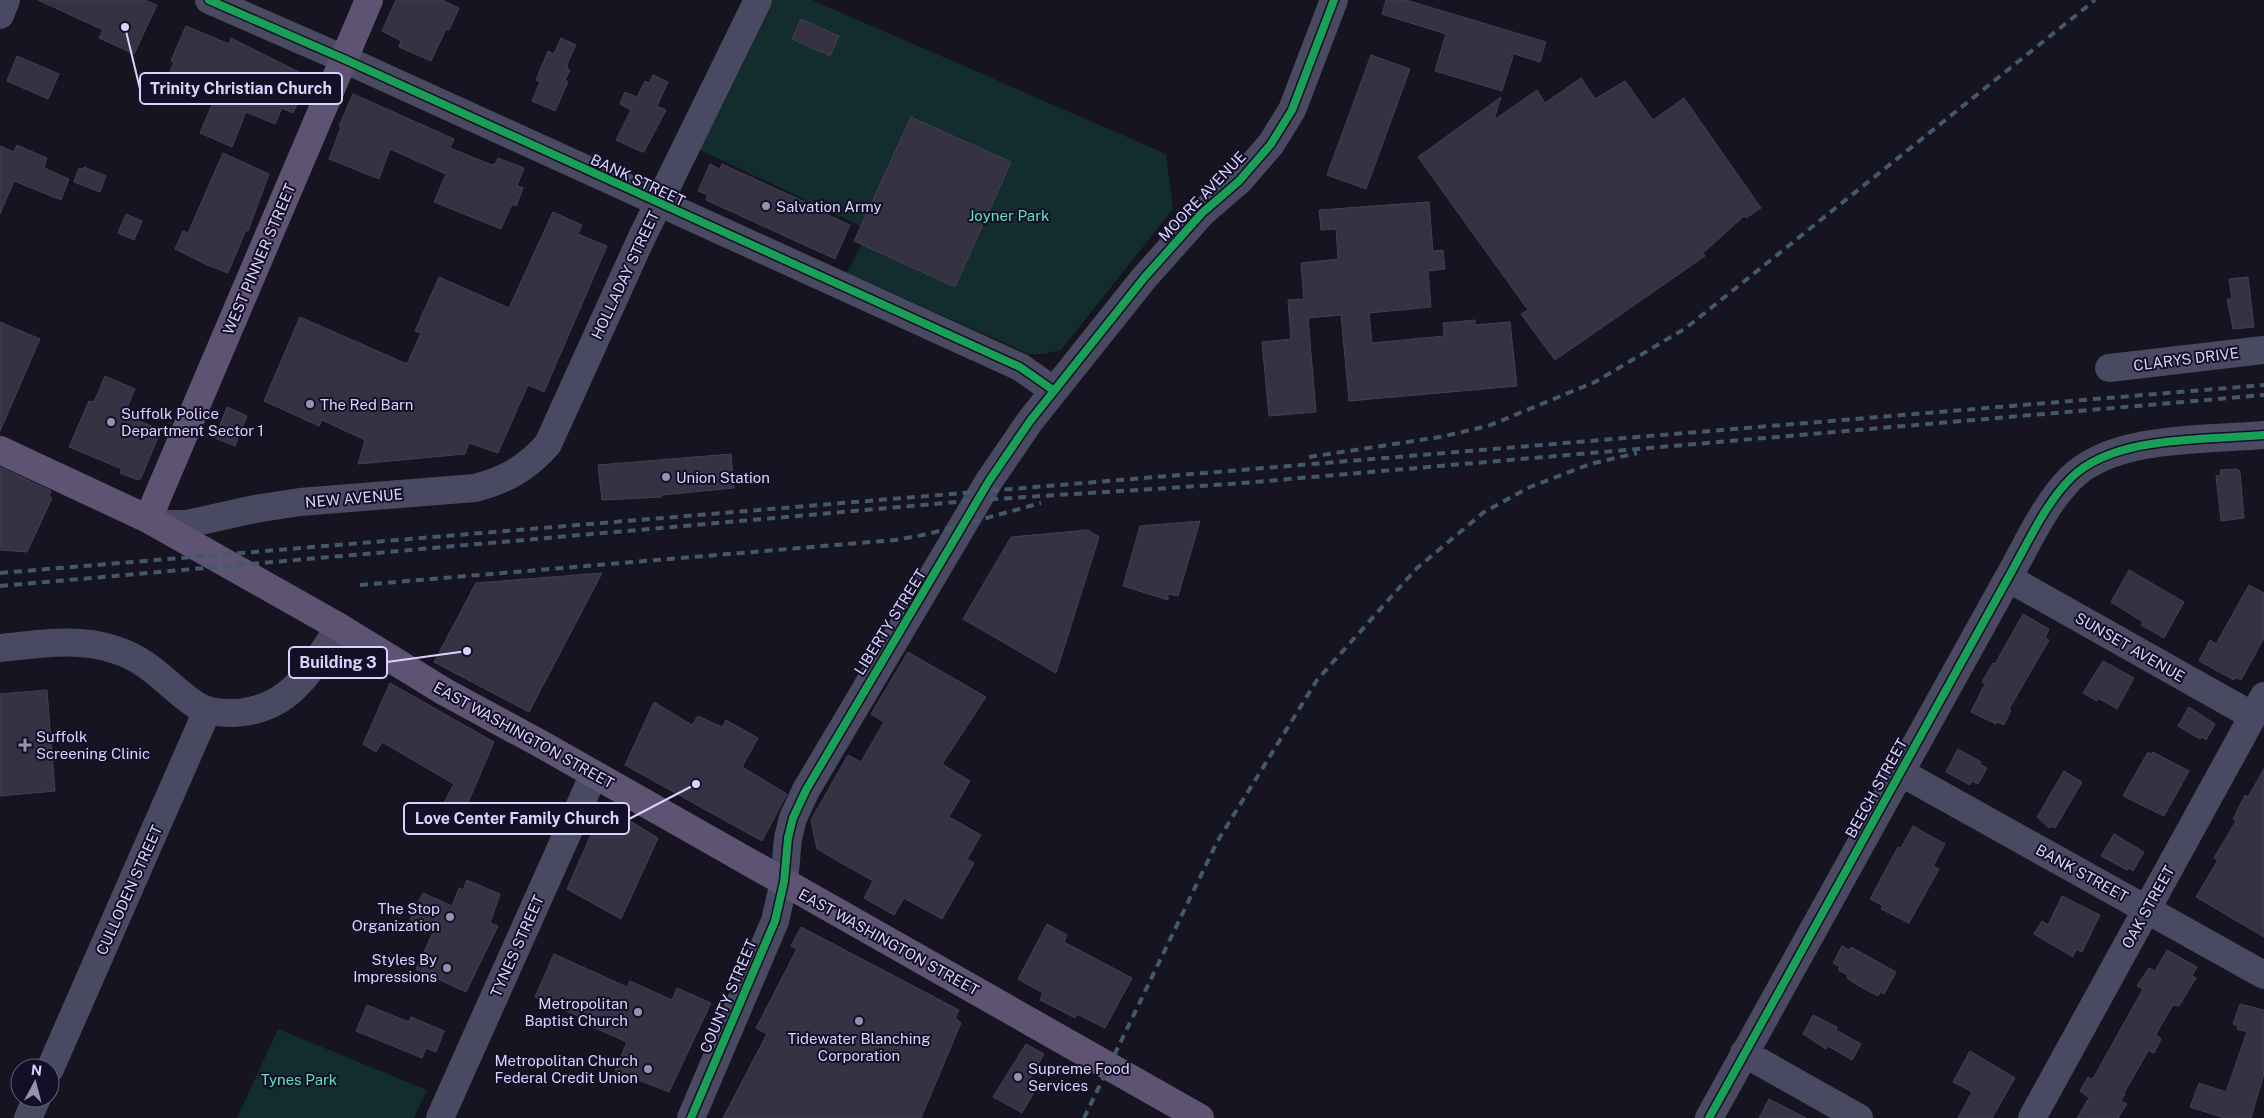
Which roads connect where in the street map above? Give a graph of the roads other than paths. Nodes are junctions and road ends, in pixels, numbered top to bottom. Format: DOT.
graph roads {
  1 [pos="6,0"];
  2 [pos="209,0"];
  3 [pos="369,0"];
  4 [pos="758,0"];
  5 [pos="1334,0"];
  6 [pos="0,15"];
  7 [pos="344,59"];
  8 [pos="658,204"];
  9 [pos="2264,350"];
  10 [pos="2109,368"];
  11 [pos="1053,390"];
  12 [pos="2264,435"];
  13 [pos="548,444"];
  14 [pos="0,450"];
  15 [pos="148,518"];
  16 [pos="2008,578"];
  17 [pos="339,627"];
  18 [pos="0,648"];
  19 [pos="2258,706"];
  20 [pos="208,711"];
  21 [pos="1900,772"];
  22 [pos="594,774"];
  23 [pos="784,882"];
  24 [pos="2147,909"];
  25 [pos="2264,975"];
  26 [pos="1744,1054"];
  27 [pos="55,1058"];
  28 [pos="440,1118"];
  29 [pos="691,1118"];
  30 [pos="1200,1118"];
  31 [pos="1709,1118"];
  32 [pos="1859,1118"];
  33 [pos="2032,1118"];
  1 -- 6 [label="street"];
  2 -- 7 [label="street, BANK STREET"];
  3 -- 7 [label="main road, WEST PINNER STREET"];
  4 -- 8 [label="street, HOLLADAY STREET"];
  5 -- 11 [label="street, MOORE AVENUE"];
  7 -- 8 [label="street, BANK STREET"];
  7 -- 15 [label="main road, WEST PINNER STREET"];
  8 -- 11 [label="street, BANK STREET"];
  8 -- 13 [label="street, HOLLADAY STREET"];
  9 -- 10 [label="street, CLARYS DRIVE"];
  11 -- 23 [label="street, LIBERTY STREET"];
  12 -- 16 [label="street, BEECH STREET"];
  13 -- 15 [label="street, NEW AVENUE"];
  14 -- 15 [label="main road, EAST WASHINGTON STREET"];
  15 -- 17 [label="main road, EAST WASHINGTON STREET"];
  16 -- 19 [label="street, SUNSET AVENUE"];
  16 -- 21 [label="street, BEECH STREET"];
  17 -- 20 [label="street"];
  17 -- 22 [label="main road, EAST WASHINGTON STREET"];
  18 -- 20 [label="street"];
  19 -- 24 [label="street, OAK STREET"];
  20 -- 27 [label="street, CULLODEN STREET"];
  21 -- 24 [label="street, BANK STREET"];
  21 -- 26 [label="street, BEECH STREET"];
  22 -- 23 [label="main road, EAST WASHINGTON STREET"];
  22 -- 28 [label="street, TYNES STREET"];
  23 -- 29 [label="street, COUNTY STREET"];
  23 -- 30 [label="main road, EAST WASHINGTON STREET"];
  24 -- 25 [label="street, BANK STREET"];
  24 -- 33 [label="street, OAK STREET"];
  26 -- 31 [label="street, BEECH STREET"];
  26 -- 32 [label="street"];
}
